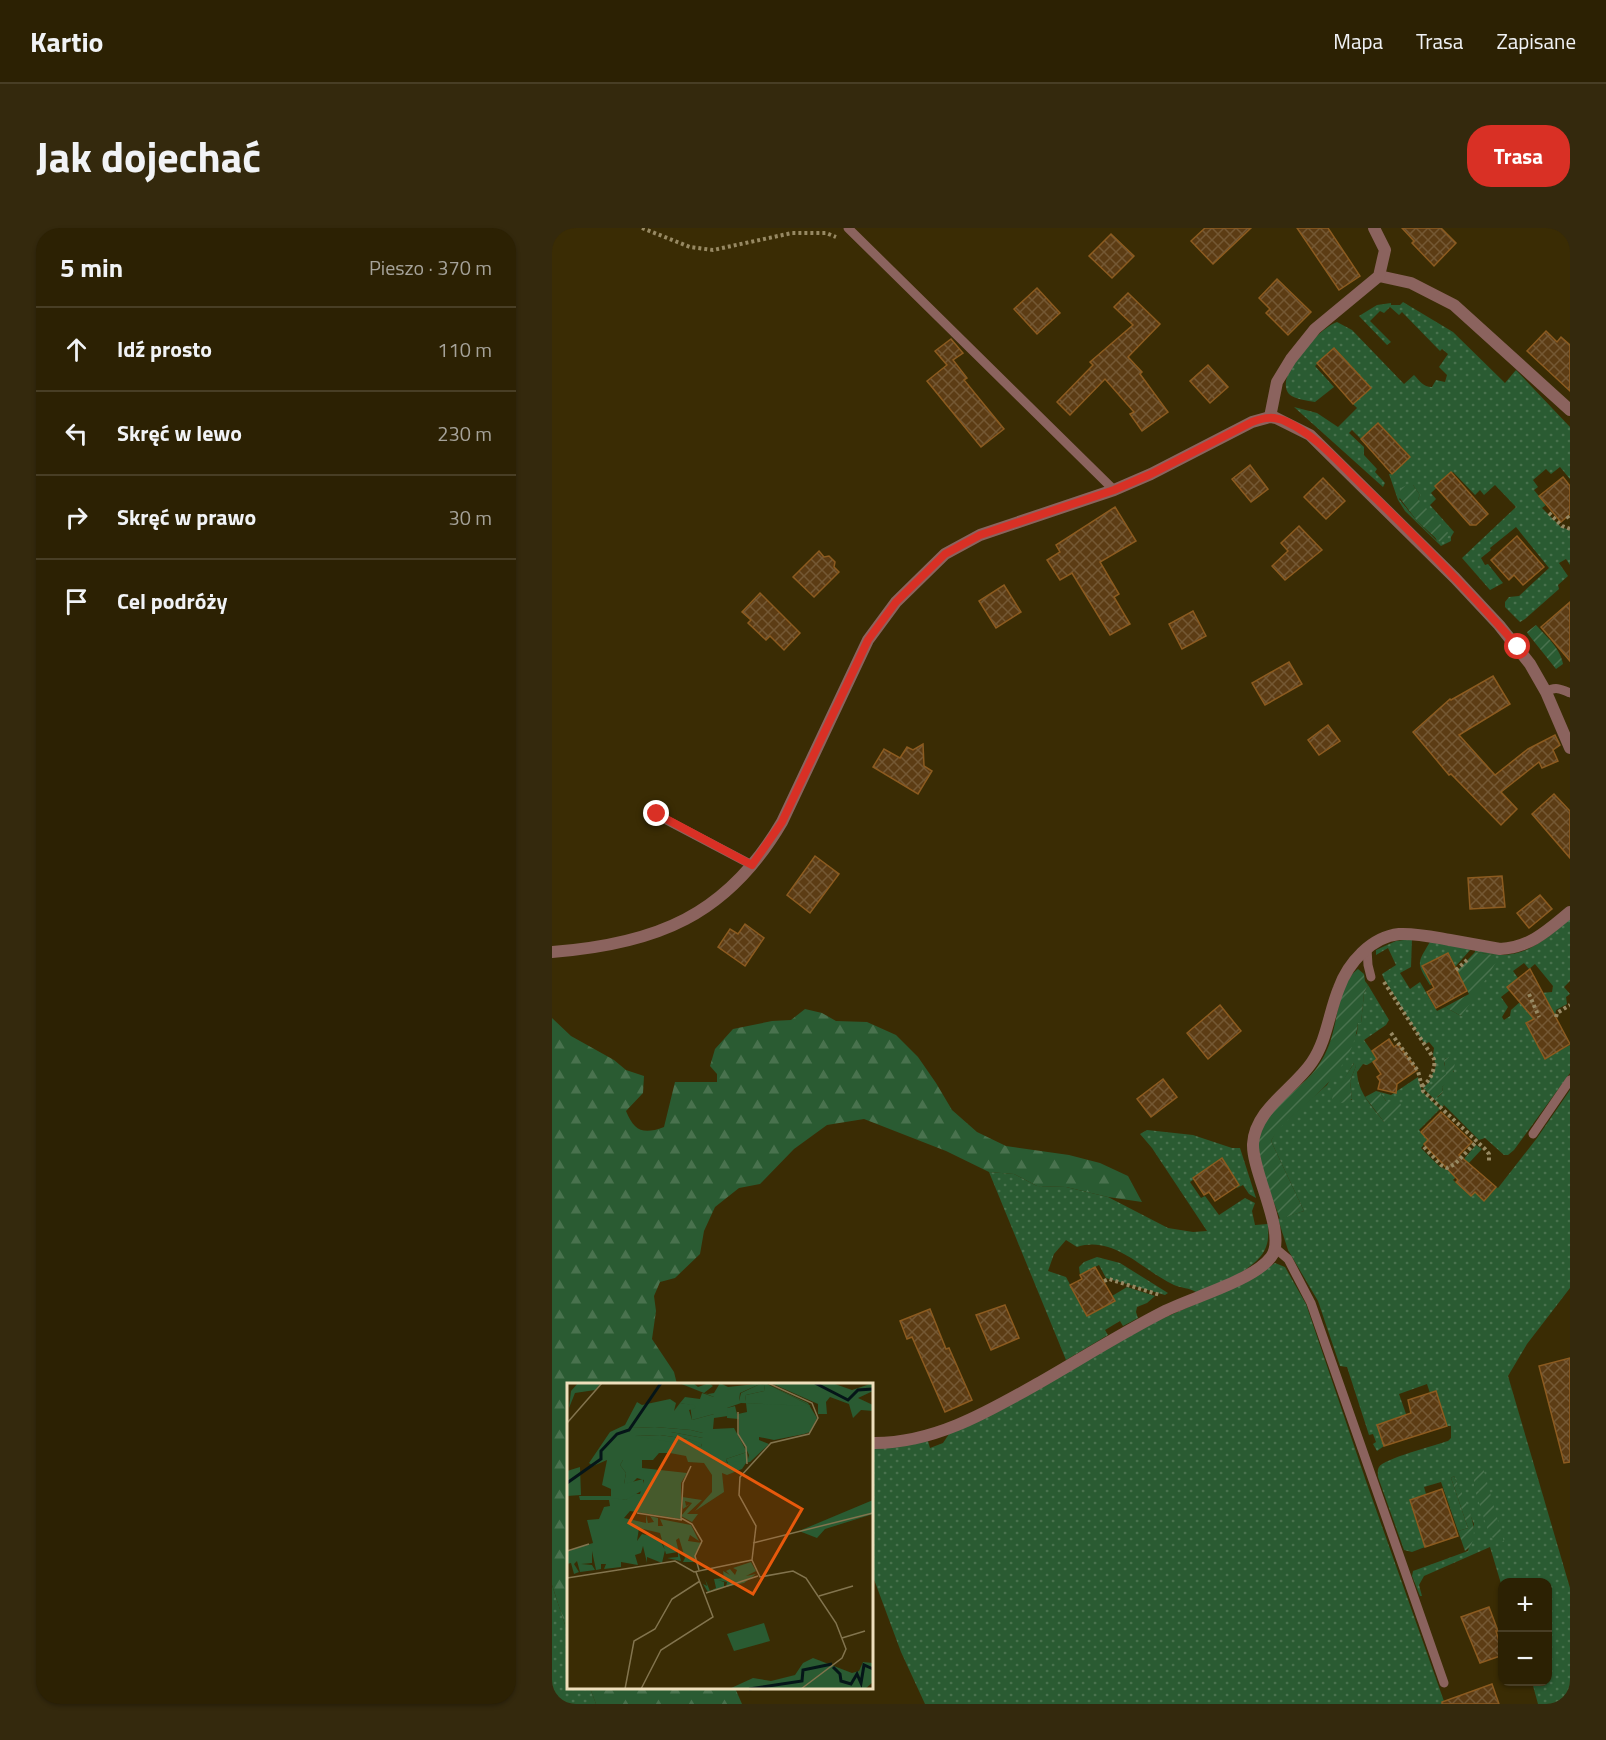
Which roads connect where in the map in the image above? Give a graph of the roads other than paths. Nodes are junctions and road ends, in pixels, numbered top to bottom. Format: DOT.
graph roads {
  1 [pos="848,228"];
  2 [pos="1374,228"];
  3 [pos="1379,276"];
  4 [pos="1570,410"];
  5 [pos="1270,417"];
  6 [pos="1114,490"];
  7 [pos="1546,692"];
  8 [pos="1570,693"];
  9 [pos="1570,748"];
  10 [pos="657,814"];
  11 [pos="752,865"];
  12 [pos="1570,912"];
  13 [pos="1367,949"];
  14 [pos="552,952"];
  15 [pos="1371,977"];
  16 [pos="1570,1080"];
  17 [pos="1533,1134"];
  18 [pos="1275,1248"];
  19 [pos="873,1443"];
  20 [pos="1444,1683"];
  1 -- 6 [label="lane"];
  2 -- 3 [label="street"];
  3 -- 4 [label="street"];
  3 -- 5 [label="street"];
  5 -- 6 [label="street"];
  5 -- 7 [label="street"];
  6 -- 11 [label="street"];
  7 -- 8 [label="lane"];
  7 -- 9 [label="street"];
  10 -- 11 [label="lane"];
  11 -- 14 [label="street"];
  12 -- 13 [label="street"];
  13 -- 15 [label="lane"];
  13 -- 18 [label="street"];
  16 -- 17 [label="lane"];
  18 -- 19 [label="street"];
  18 -- 20 [label="lane"];
}
